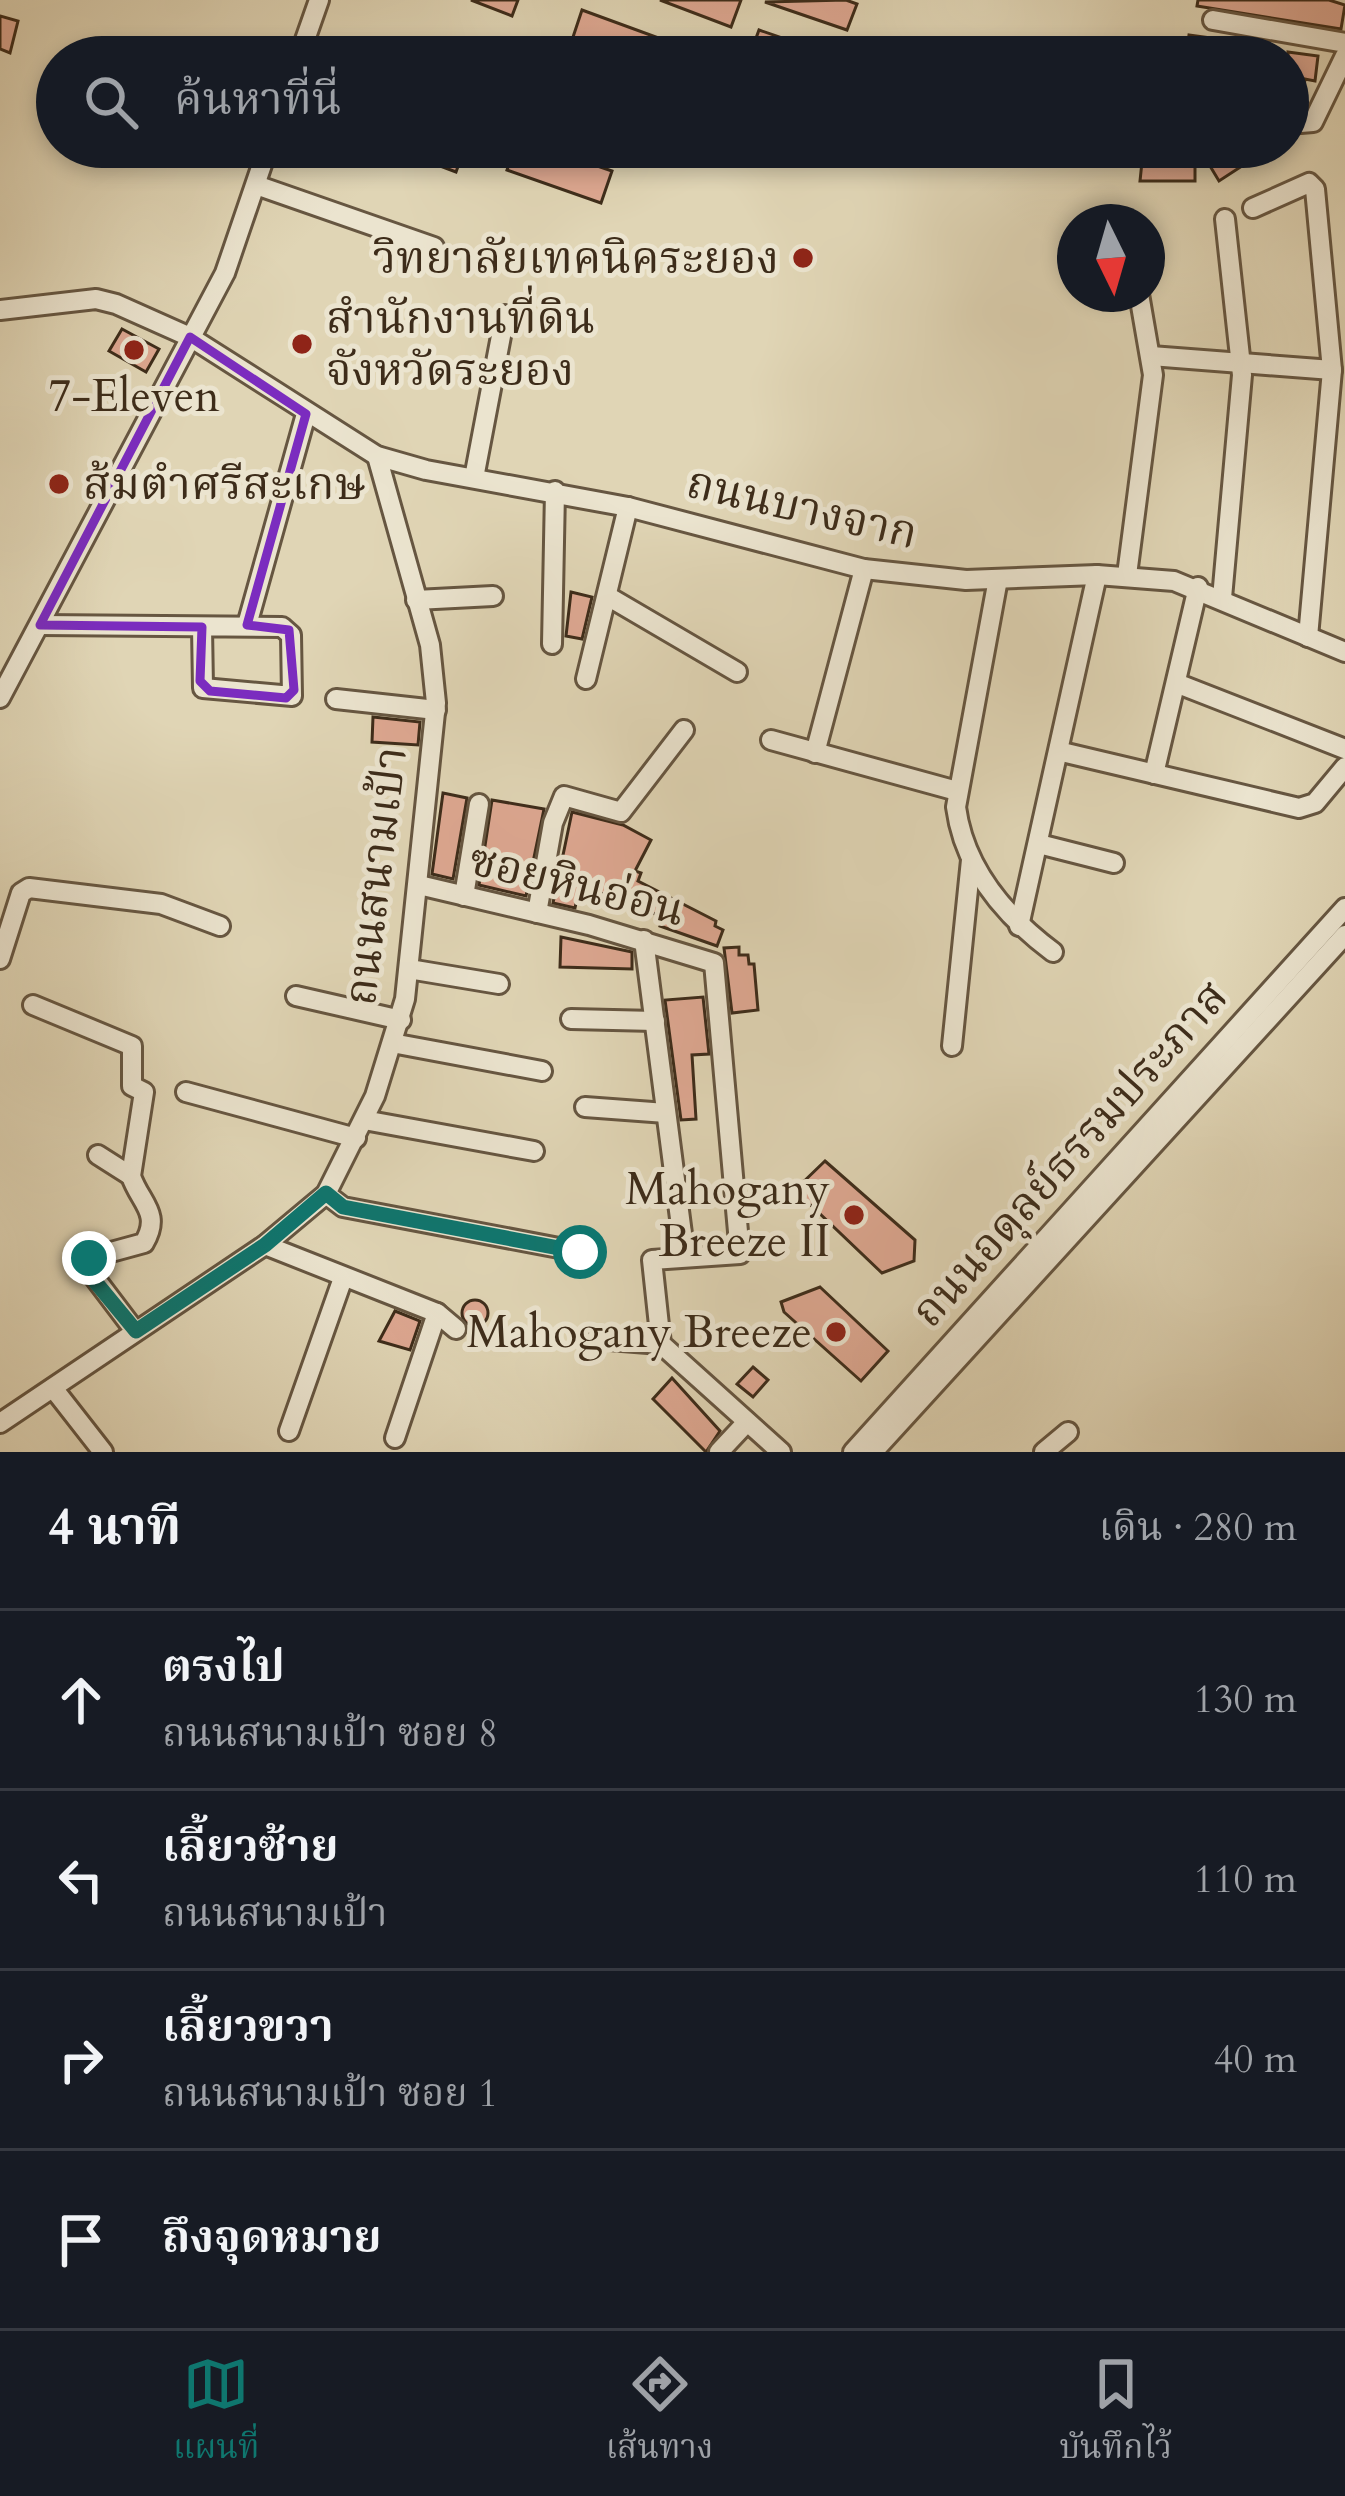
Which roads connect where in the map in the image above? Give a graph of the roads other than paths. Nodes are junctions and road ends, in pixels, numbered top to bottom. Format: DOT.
graph roads {
  1 [pos="319,0"];
  2 [pos="1213,20"];
  3 [pos="306,36"];
  4 [pos="1305,36"];
  5 [pos="1309,37"];
  6 [pos="1345,43"];
  7 [pos="1345,56"];
  8 [pos="1309,122"];
  9 [pos="261,168"];
  10 [pos="256,185"];
  11 [pos="1253,208"];
  12 [pos="1225,218"];
  13 [pos="434,247"];
  14 [pos="0,310"];
  15 [pos="1142,312"];
  16 [pos="505,315"];
  17 [pos="190,338"];
  18 [pos="1151,356"];
  19 [pos="1242,364"];
  20 [pos="1332,370"];
  21 [pos="307,414"];
  22 [pos="377,455"];
  23 [pos="473,478"];
  24 [pos="555,491"];
  25 [pos="628,507"];
  26 [pos="864,569"];
  27 [pos="1097,575"];
  28 [pos="1127,575"];
  29 [pos="998,579"];
  30 [pos="1198,587"];
  31 [pos="493,596"];
  32 [pos="609,597"];
  33 [pos="1222,598"];
  34 [pos="416,600"];
  35 [pos="40,625"];
  36 [pos="247,625"];
  37 [pos="202,627"];
  38 [pos="1308,637"];
  39 [pos="553,644"];
  40 [pos="1345,652"];
  41 [pos="737,672"];
  42 [pos="586,679"];
  43 [pos="1176,682"];
  44 [pos="0,698"];
  45 [pos="336,699"];
  46 [pos="436,710"];
  47 [pos="684,730"];
  48 [pos="771,740"];
  49 [pos="1345,749"];
  50 [pos="1062,752"];
  51 [pos="815,753"];
  52 [pos="1345,767"];
  53 [pos="1154,774"];
  54 [pos="957,791"];
  55 [pos="479,805"];
  56 [pos="1039,844"];
  57 [pos="971,860"];
  58 [pos="1114,862"];
  59 [pos="419,885"];
  60 [pos="464,896"];
  61 [pos="1345,908"];
  62 [pos="537,914"];
  63 [pos="220,926"];
  64 [pos="1019,926"];
  65 [pos="1345,935"];
  66 [pos="644,940"];
  67 [pos="1052,952"];
  68 [pos="0,959"];
  69 [pos="410,968"];
  70 [pos="499,984"];
  71 [pos="296,996"];
  72 [pos="33,1005"];
  73 [pos="571,1018"];
  74 [pos="400,1020"];
  75 [pos="655,1021"];
  76 [pos="392,1043"];
  77 [pos="952,1046"];
  78 [pos="542,1071"];
  79 [pos="186,1091"];
  80 [pos="585,1107"];
  81 [pos="665,1113"];
  82 [pos="1165,1119"];
  83 [pos="360,1129"];
  84 [pos="534,1151"];
  85 [pos="98,1155"];
  86 [pos="131,1176"];
  87 [pos="326,1193"];
  88 [pos="265,1245"];
  89 [pos="580,1252"];
  90 [pos="685,1258"];
  91 [pos="343,1277"];
  92 [pos="437,1313"];
  93 [pos="456,1329"];
  94 [pos="136,1331"];
  95 [pos="596,1339"];
  96 [pos="662,1344"];
  97 [pos="53,1388"];
  98 [pos="747,1421"];
  99 [pos="0,1423"];
  100 [pos="289,1431"];
  101 [pos="1068,1432"];
  102 [pos="395,1438"];
  103 [pos="104,1452"];
  104 [pos="719,1452"];
  105 [pos="782,1452"];
  106 [pos="853,1452"];
  107 [pos="873,1452"];
  108 [pos="1044,1452"];
  1 -- 3 [label="street"];
  2 -- 4 [label="street"];
  5 -- 6 [label="street"];
  7 -- 8 [label="street"];
  9 -- 10 [label="street"];
  10 -- 13 [label="street"];
  10 -- 17 [label="street"];
  11 -- 20 [label="street"];
  12 -- 19 [label="street"];
  14 -- 17 [label="street"];
  15 -- 18 [label="street"];
  16 -- 23 [label="street"];
  17 -- 21 [label="street"];
  17 -- 35 [label="street"];
  18 -- 19 [label="street"];
  18 -- 28 [label="street"];
  19 -- 20 [label="street"];
  19 -- 33 [label="street"];
  20 -- 38 [label="street"];
  21 -- 22 [label="street"];
  21 -- 36 [label="street"];
  22 -- 23 [label="street, ถนนบางจาก"];
  22 -- 34 [label="street, ถนนสนามเป้า"];
  23 -- 24 [label="street, ถนนบางจาก"];
  24 -- 25 [label="street, ถนนบางจาก"];
  24 -- 39 [label="street"];
  25 -- 26 [label="street, ถนนบางจาก"];
  25 -- 32 [label="street"];
  26 -- 29 [label="street, ถนนบางจาก"];
  26 -- 51 [label="street"];
  27 -- 28 [label="street, ถนนบางจาก"];
  27 -- 29 [label="street, ถนนบางจาก"];
  27 -- 50 [label="street"];
  28 -- 30 [label="street, ถนนบางจาก"];
  29 -- 54 [label="street"];
  30 -- 33 [label="street, ถนนบางจาก"];
  30 -- 43 [label="street"];
  31 -- 34 [label="street"];
  32 -- 41 [label="street"];
  32 -- 42 [label="street"];
  33 -- 38 [label="street, ถนนบางจาก"];
  34 -- 46 [label="street, ถนนสนามเป้า"];
  35 -- 37 [label="street"];
  35 -- 44 [label="street"];
  36 -- 37 [label="street"];
  36 -- 37 [label="street"];
  38 -- 40 [label="street, ถนนบางจาก"];
  43 -- 49 [label="street"];
  43 -- 53 [label="street"];
  45 -- 46 [label="street"];
  46 -- 59 [label="street, ถนนสนามเป้า"];
  47 -- 62 [label="street"];
  48 -- 51 [label="street"];
  50 -- 53 [label="street"];
  50 -- 56 [label="street"];
  51 -- 54 [label="street"];
  52 -- 53 [label="street"];
  54 -- 57 [label="street"];
  55 -- 60 [label="street"];
  56 -- 58 [label="street"];
  56 -- 64 [label="street"];
  57 -- 64 [label="street"];
  57 -- 77 [label="street"];
  59 -- 60 [label="street, ซอยหินอ่อน"];
  59 -- 69 [label="street, ถนนสนามเป้า"];
  60 -- 62 [label="street, ซอยหินอ่อน"];
  61 -- 82 [label="street, ถนนอดุลย์ธรรมประภาส"];
  62 -- 66 [label="street, ซอยหินอ่อน"];
  63 -- 68 [label="street"];
  64 -- 67 [label="street"];
  65 -- 82 [label="street, ถนนอดุลย์ธรรมประภาส"];
  66 -- 75 [label="street"];
  66 -- 90 [label="street, ซอยหินอ่อน"];
  69 -- 70 [label="street"];
  69 -- 74 [label="street, ถนนสนามเป้า"];
  71 -- 74 [label="street"];
  72 -- 86 [label="street"];
  73 -- 75 [label="street"];
  74 -- 76 [label="street, ถนนสนามเป้า"];
  75 -- 81 [label="street"];
  76 -- 78 [label="street"];
  76 -- 83 [label="street, ถนนสนามเป้า"];
  79 -- 83 [label="street"];
  80 -- 81 [label="street"];
  81 -- 90 [label="street"];
  82 -- 106 [label="street, ถนนอดุลย์ธรรมประภาส"];
  82 -- 107 [label="street, ถนนอดุลย์ธรรมประภาส"];
  83 -- 84 [label="street"];
  83 -- 87 [label="street, ถนนสนามเป้า"];
  85 -- 86 [label="street"];
  86 -- 94 [label="street"];
  87 -- 88 [label="street, ถนนสนามเป้า"];
  87 -- 89 [label="street"];
  88 -- 91 [label="street"];
  88 -- 94 [label="street, ถนนสนามเป้า"];
  90 -- 96 [label="street"];
  91 -- 92 [label="street"];
  91 -- 100 [label="street"];
  92 -- 93 [label="street"];
  92 -- 102 [label="street"];
  94 -- 97 [label="street, ถนนสนามเป้า"];
  95 -- 96 [label="street"];
  96 -- 98 [label="street"];
  97 -- 99 [label="street, ถนนสนามเป้า"];
  97 -- 103 [label="street"];
  98 -- 104 [label="street"];
  98 -- 105 [label="street"];
  101 -- 108 [label="street"];
}
